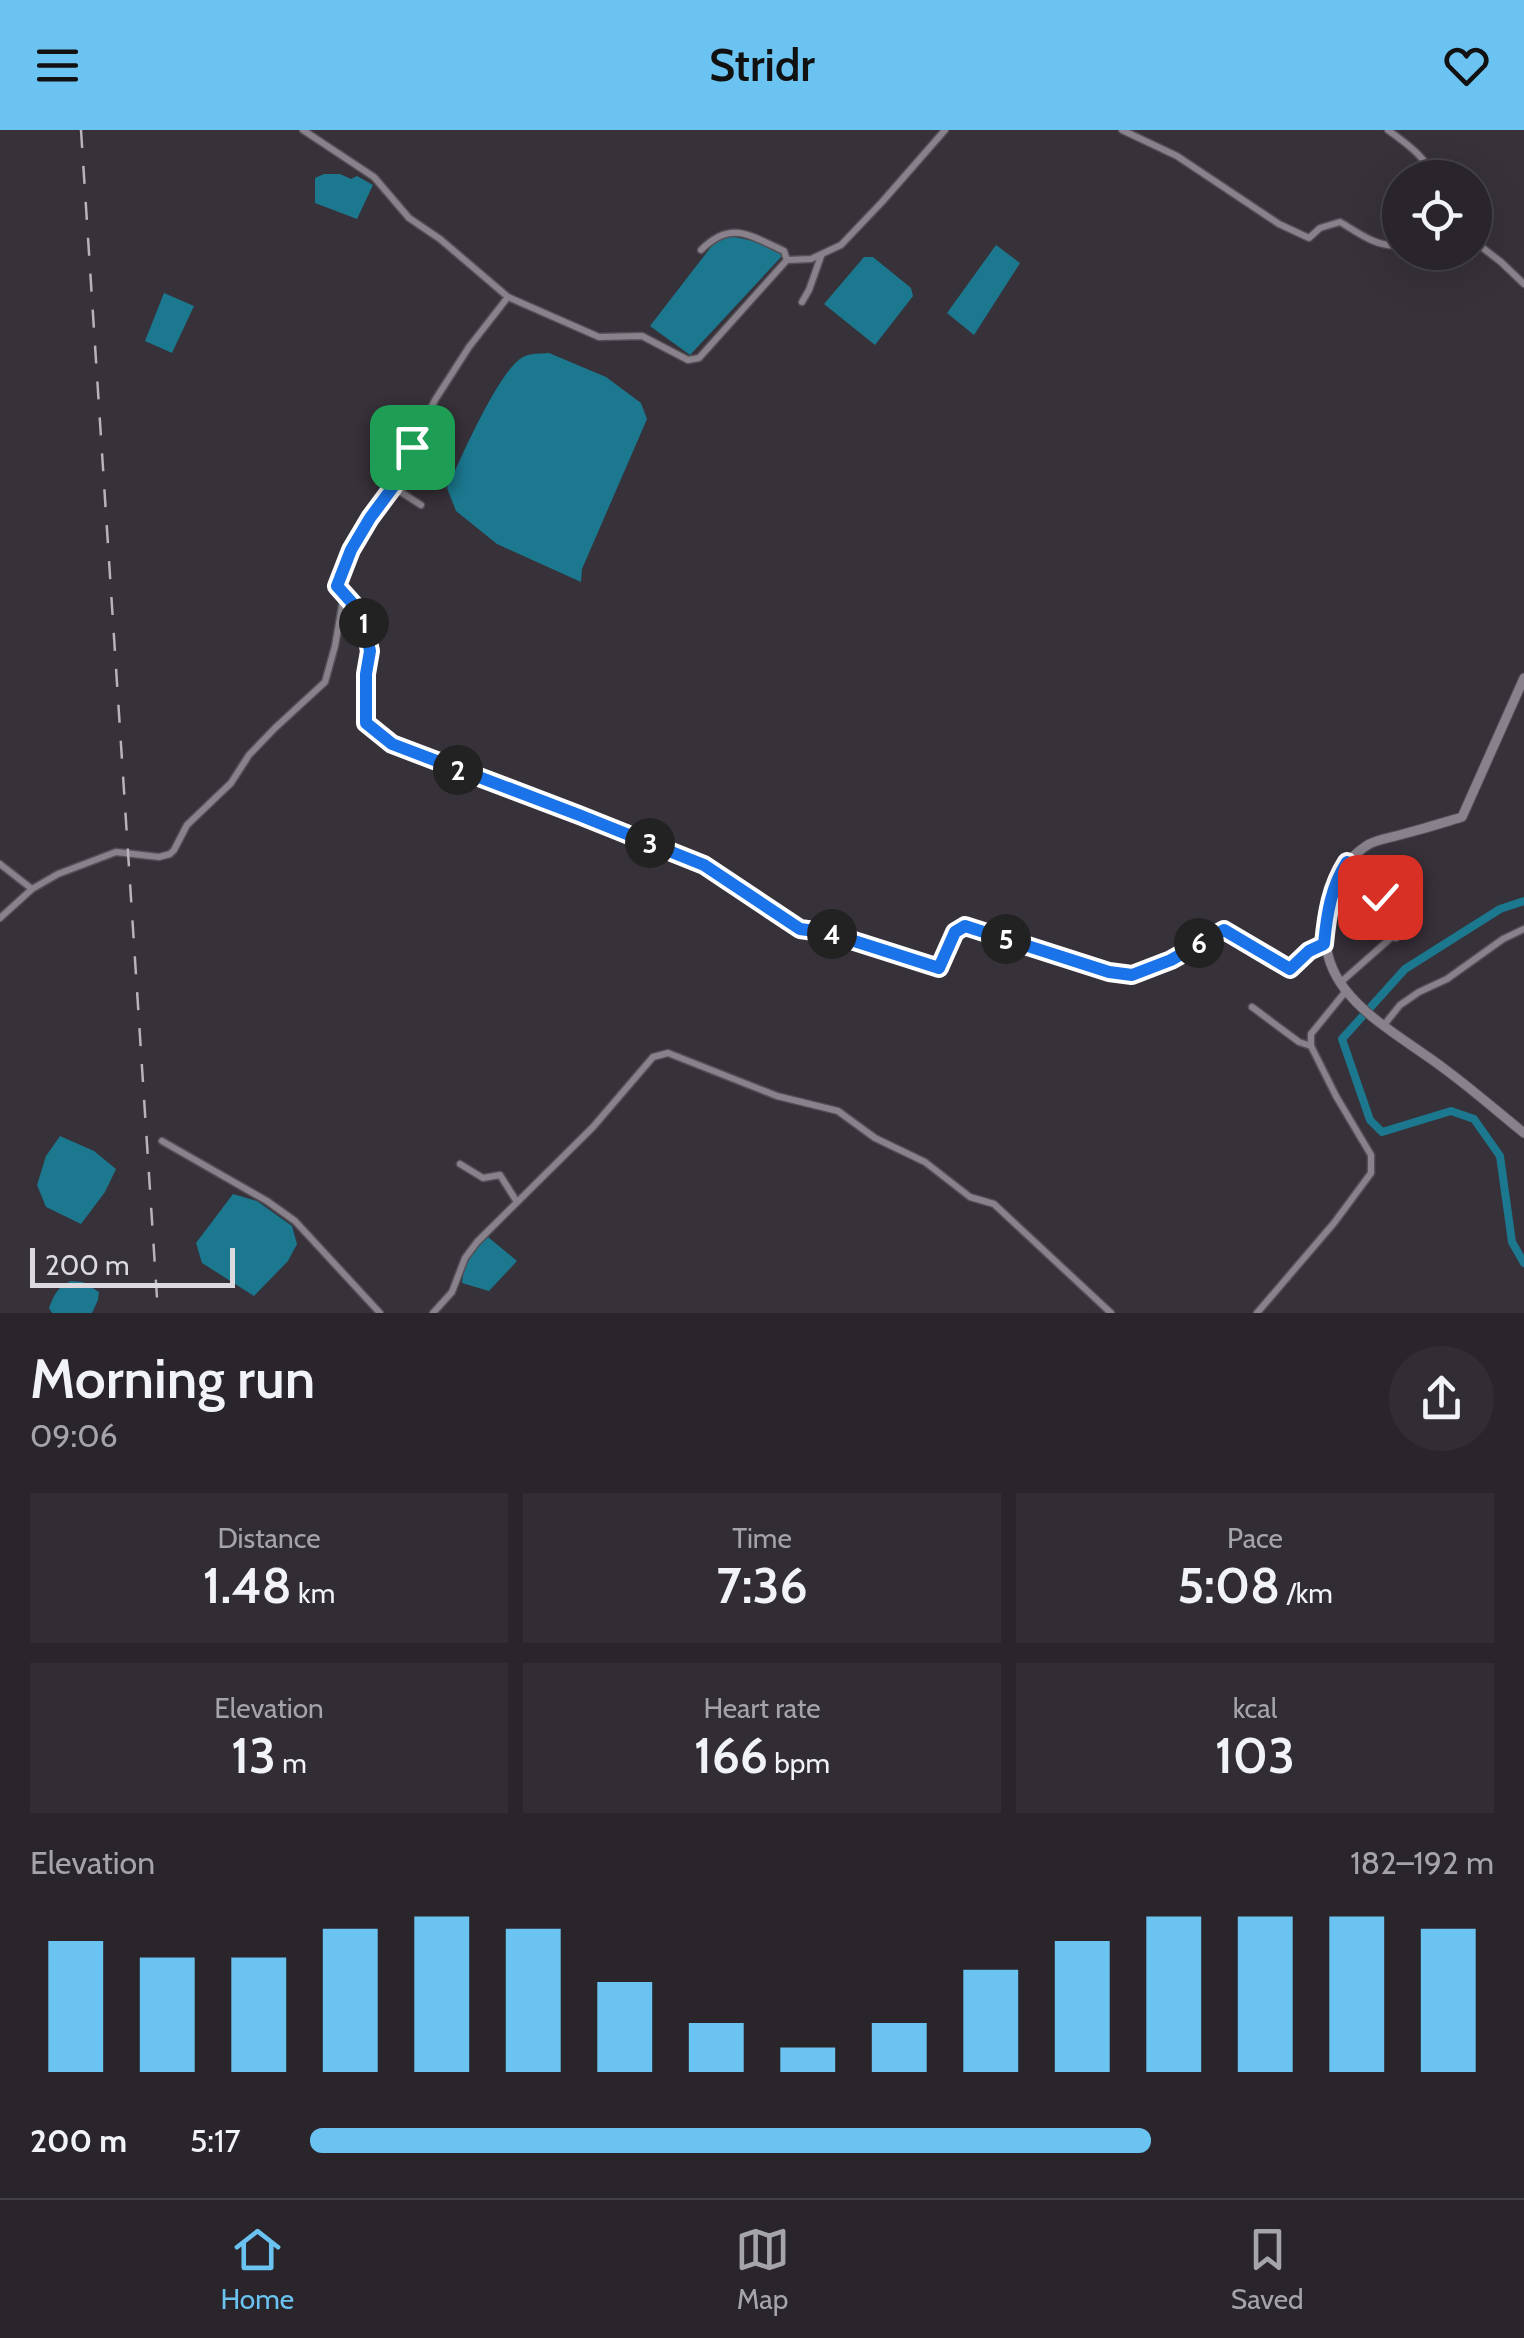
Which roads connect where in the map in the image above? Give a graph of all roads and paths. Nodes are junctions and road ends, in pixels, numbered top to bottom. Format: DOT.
graph roads {
  1 [pos="303,130"];
  2 [pos="945,130"];
  3 [pos="1122,130"];
  4 [pos="1388,130"];
  5 [pos="1423,160"];
  6 [pos="1382,244"];
  7 [pos="701,250"];
  8 [pos="821,255"];
  9 [pos="1492,255"];
  10 [pos="787,260"];
  11 [pos="1524,284"];
  12 [pos="508,296"];
  13 [pos="802,302"];
  14 [pos="393,487"];
  15 [pos="421,505"];
  16 [pos="344,593"];
  17 [pos="1524,678"];
  18 [pos="1347,862"];
  19 [pos="0,864"];
  20 [pos="32,889"];
  21 [pos="0,918"];
  22 [pos="1524,929"];
  23 [pos="1324,944"];
  24 [pos="1346,991"];
  25 [pos="1252,1007"];
  26 [pos="1379,1023"];
  27 [pos="1311,1046"];
  28 [pos="1524,1133"];
  29 [pos="162,1141"];
  30 [pos="460,1164"];
  31 [pos="517,1202"];
  32 [pos="380,1313"];
  33 [pos="433,1313"];
  34 [pos="1111,1313"];
  35 [pos="1258,1313"];
  1 -- 12 [label="street"];
  2 -- 8 [label="street"];
  3 -- 6 [label="street"];
  4 -- 5 [label="street"];
  7 -- 10 [label="street"];
  8 -- 10 [label="street"];
  8 -- 13 [label="street"];
  9 -- 11 [label="street"];
  10 -- 12 [label="street"];
  12 -- 14 [label="street"];
  14 -- 15 [label="street"];
  14 -- 16 [label="street"];
  16 -- 20 [label="street"];
  16 -- 23 [label="street"];
  17 -- 18 [label="street"];
  18 -- 23 [label="street"];
  18 -- 24 [label="street"];
  19 -- 20 [label="street"];
  20 -- 21 [label="street"];
  22 -- 26 [label="street"];
  23 -- 24 [label="street"];
  24 -- 26 [label="street"];
  24 -- 27 [label="street"];
  25 -- 27 [label="street"];
  26 -- 28 [label="street"];
  27 -- 35 [label="street"];
  29 -- 32 [label="street"];
  30 -- 31 [label="street"];
  31 -- 33 [label="street"];
  31 -- 34 [label="street"];
}
